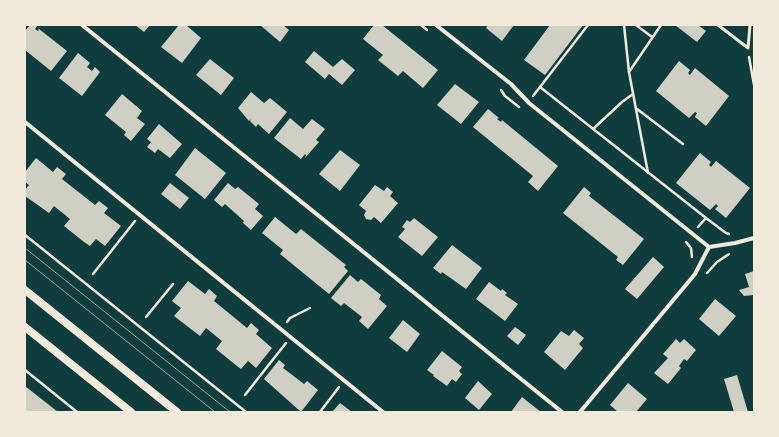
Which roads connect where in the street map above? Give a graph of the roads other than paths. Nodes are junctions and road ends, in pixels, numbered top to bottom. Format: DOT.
graph roads {
  1 [pos="82,25"];
  2 [pos="436,25"];
  3 [pos="718,25"];
  4 [pos="750,25"];
  5 [pos="25,122"];
  6 [pos="754,238"];
  7 [pos="709,247"];
  8 [pos="25,290"];
  9 [pos="25,327"];
  10 [pos="131,412"];
  11 [pos="177,412"];
  12 [pos="383,412"];
  13 [pos="562,412"];
  14 [pos="580,412"];
  1 -- 13 [label="street"];
  2 -- 7 [label="street"];
  3 -- 4 [label="lane"];
  5 -- 12 [label="street"];
  6 -- 7 [label="street"];
  7 -- 14 [label="street"];
  8 -- 11 [label="main road"];
  9 -- 10 [label="main road"];
}
